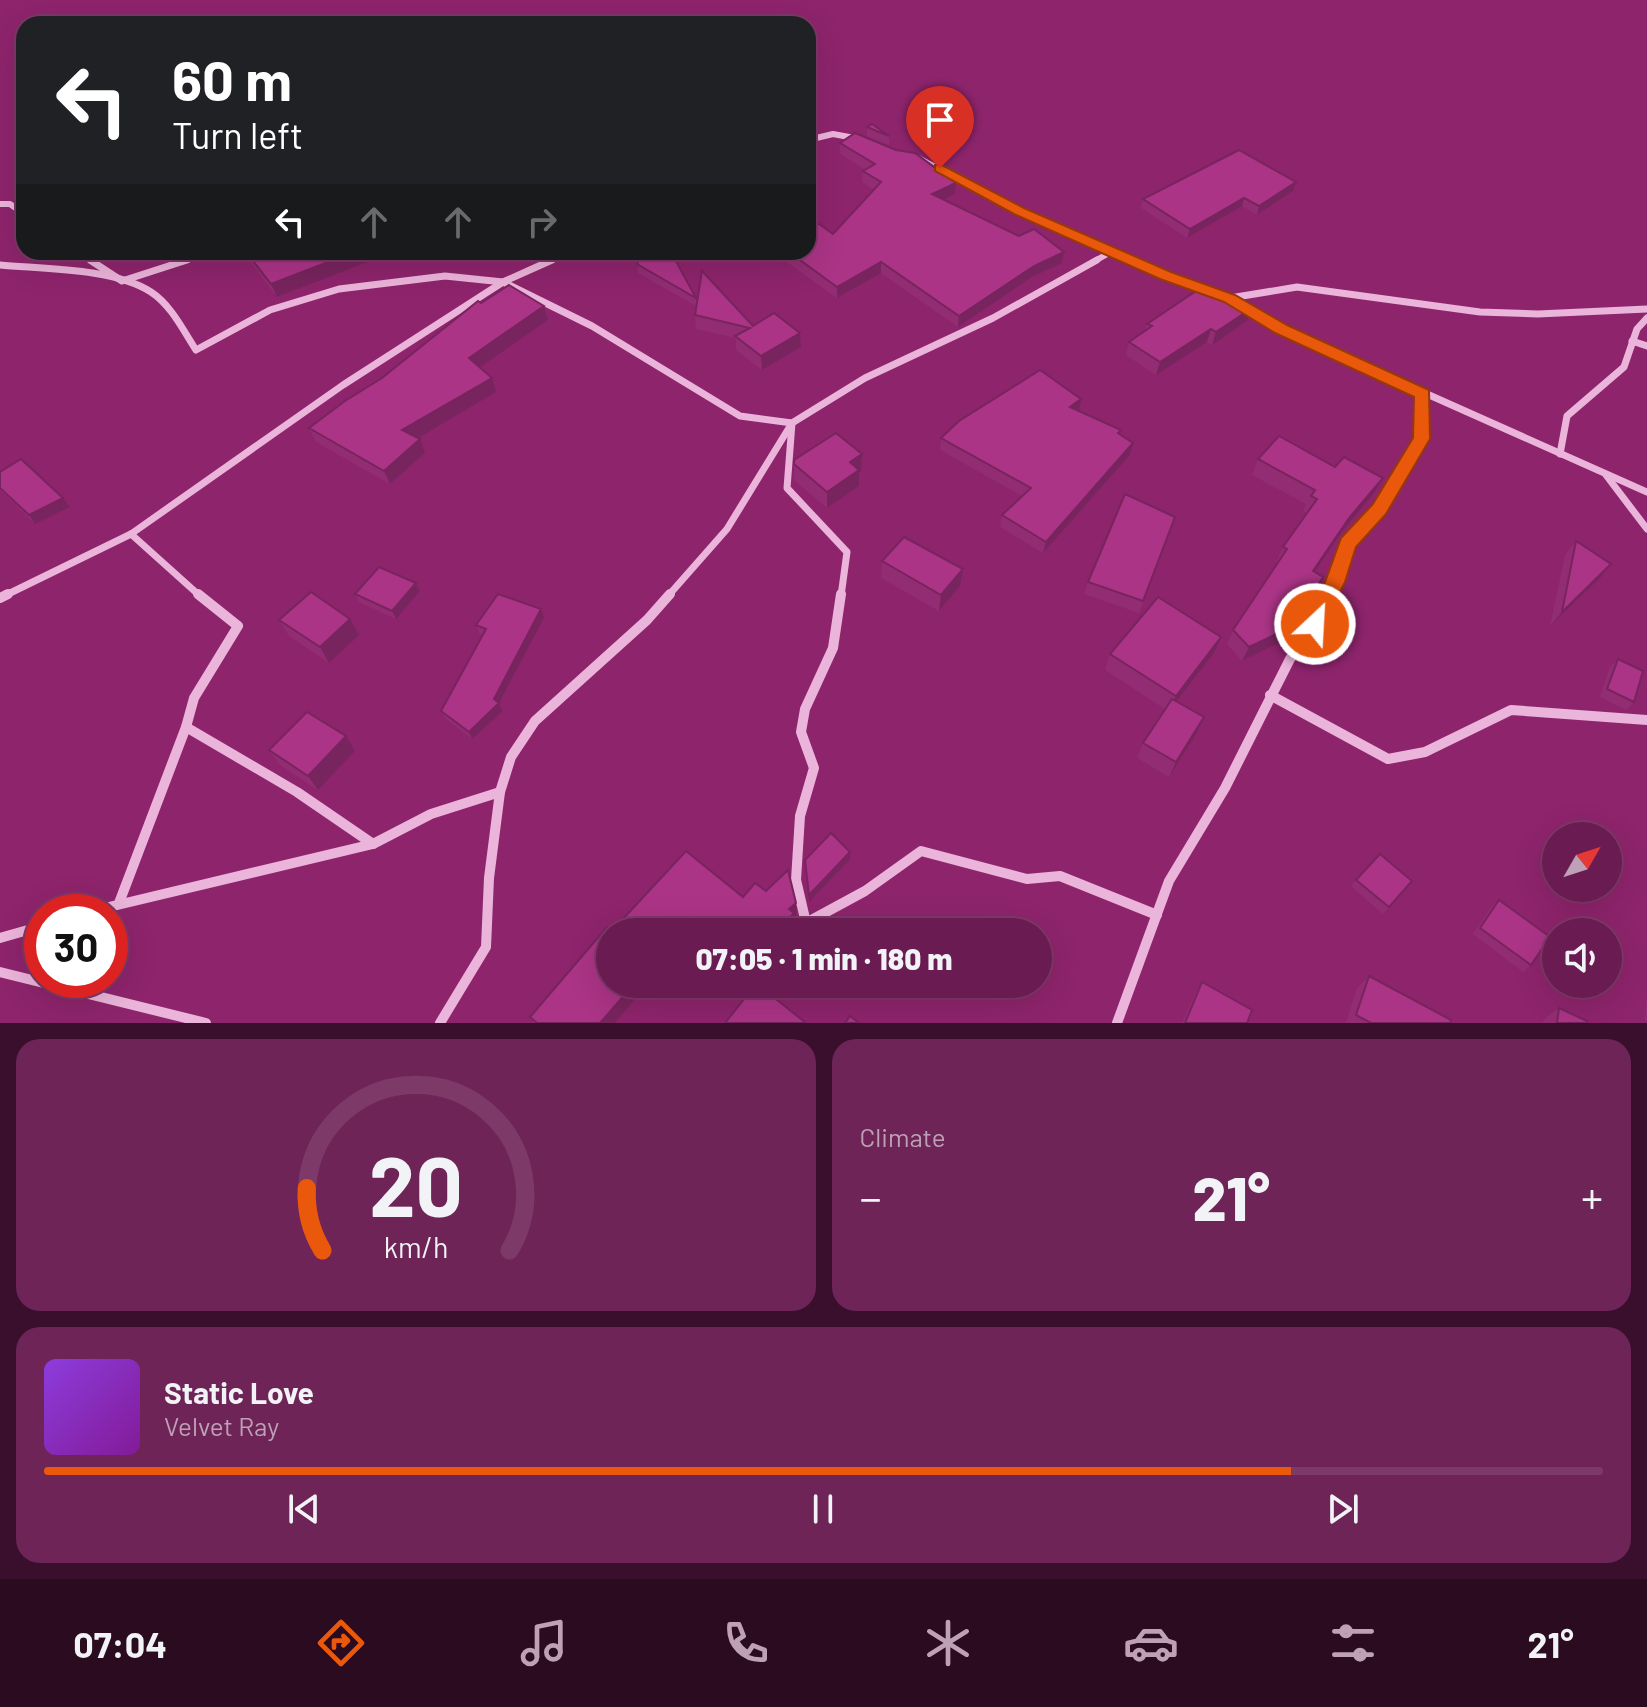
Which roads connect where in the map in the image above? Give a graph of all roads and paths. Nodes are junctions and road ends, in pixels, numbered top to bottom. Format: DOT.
graph roads {
  1 [pos="816,135"];
  2 [pos="873,144"];
  3 [pos="909,157"];
  4 [pos="1111,252"];
  5 [pos="90,260"];
  6 [pos="186,260"];
  7 [pos="551,260"];
  8 [pos="0,265"];
  9 [pos="122,281"];
  10 [pos="503,282"];
  11 [pos="1230,298"];
  12 [pos="1647,309"];
  13 [pos="1647,318"];
  14 [pos="1632,341"];
  15 [pos="1647,346"];
  16 [pos="1423,394"];
  17 [pos="792,423"];
  18 [pos="1560,454"];
  19 [pos="1606,474"];
  20 [pos="1647,492"];
  21 [pos="1647,529"];
  22 [pos="131,534"];
  23 [pos="0,598"];
  24 [pos="1270,695"];
  25 [pos="1647,720"];
  26 [pos="186,727"];
  27 [pos="500,792"];
  28 [pos="373,844"];
  29 [pos="122,894"];
  30 [pos="128,901"];
  31 [pos="1157,915"];
  32 [pos="24,931"];
  33 [pos="0,938"];
  34 [pos="0,972"];
  35 [pos="206,1023"];
  36 [pos="440,1023"];
  37 [pos="1117,1023"];
  1 -- 2 [label="street"];
  3 -- 4 [label="street"];
  4 -- 11 [label="street"];
  4 -- 17 [label="street"];
  5 -- 9 [label="street"];
  6 -- 9 [label="street"];
  7 -- 10 [label="street"];
  8 -- 9 [label="street"];
  9 -- 10 [label="street"];
  10 -- 17 [label="street"];
  10 -- 22 [label="street"];
  11 -- 12 [label="street"];
  11 -- 16 [label="street"];
  13 -- 14 [label="street"];
  14 -- 15 [label="street"];
  14 -- 18 [label="street"];
  16 -- 18 [label="street"];
  16 -- 24 [label="street"];
  17 -- 27 [label="street"];
  17 -- 31 [label="street"];
  18 -- 19 [label="street"];
  19 -- 20 [label="street"];
  19 -- 21 [label="street"];
  22 -- 23 [label="street"];
  22 -- 26 [label="street"];
  24 -- 25 [label="street"];
  24 -- 31 [label="street"];
  26 -- 28 [label="street"];
  26 -- 29 [label="street"];
  27 -- 28 [label="street"];
  27 -- 36 [label="street"];
  28 -- 30 [label="street"];
  31 -- 37 [label="street"];
  32 -- 33 [label="street"];
  34 -- 35 [label="street"];
}
